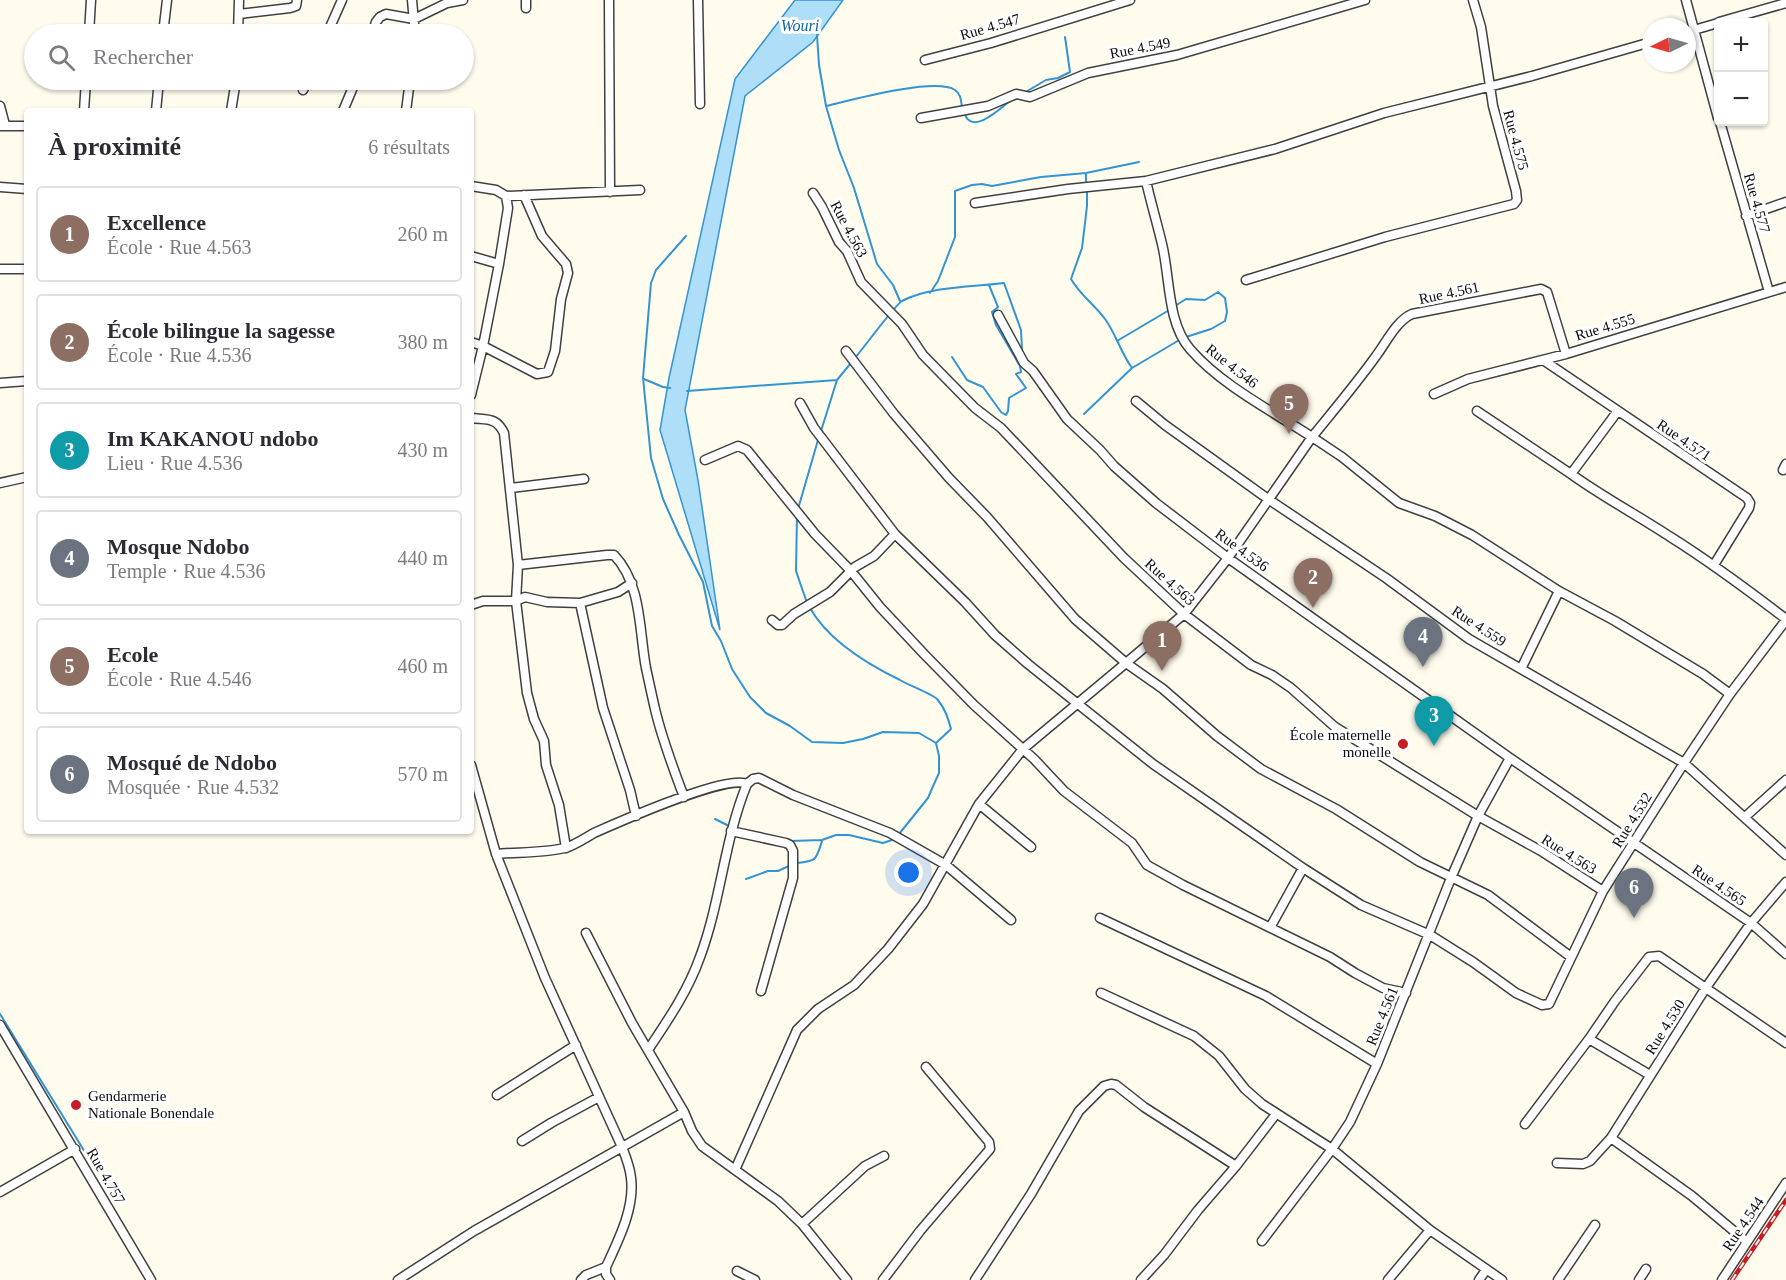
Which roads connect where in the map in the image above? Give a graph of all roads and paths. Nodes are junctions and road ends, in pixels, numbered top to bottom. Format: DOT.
graph roads {
  1 [pos="91,0"];
  2 [pos="167,0"];
  3 [pos="239,0"];
  4 [pos="297,0"];
  5 [pos="342,0"];
  6 [pos="412,0"];
  7 [pos="463,0"];
  8 [pos="609,0"];
  9 [pos="698,0"];
  10 [pos="1130,0"];
  11 [pos="1365,0"];
  12 [pos="1473,0"];
  13 [pos="1686,0"];
  14 [pos="1786,3"];
  15 [pos="239,14"];
  16 [pos="1688,18"];
  17 [pos="1736,18"];
  18 [pos="414,19"];
  19 [pos="90,24"];
  20 [pos="164,24"];
  21 [pos="238,24"];
  22 [pos="331,24"];
  23 [pos="375,24"];
  24 [pos="414,24"];
  25 [pos="1714,24"];
  26 [pos="1696,29"];
  27 [pos="1642,44"];
  28 [pos="1696,49"];
  29 [pos="925,60"];
  30 [pos="1489,87"];
  31 [pos="85,90"];
  32 [pos="158,90"];
  33 [pos="234,90"];
  34 [pos="352,90"];
  35 [pos="409,90"];
  36 [pos="700,104"];
  37 [pos="1714,105"];
  38 [pos="0,106"];
  39 [pos="84,108"];
  40 [pos="156,108"];
  41 [pos="231,108"];
  42 [pos="344,108"];
  43 [pos="406,108"];
  44 [pos="921,118"];
  45 [pos="2,125"];
  46 [pos="24,126"];
  47 [pos="1721,126"];
  48 [pos="1146,181"];
  49 [pos="474,186"];
  50 [pos="0,187"];
  51 [pos="24,189"];
  52 [pos="640,190"];
  53 [pos="610,192"];
  54 [pos="813,193"];
  55 [pos="524,195"];
  56 [pos="506,196"];
  57 [pos="1786,202"];
  58 [pos="975,203"];
  59 [pos="1746,216"];
  60 [pos="474,257"];
  61 [pos="499,264"];
  62 [pos="0,269"];
  63 [pos="24,269"];
  64 [pos="1246,280"];
  65 [pos="1786,287"];
  66 [pos="1769,292"];
  67 [pos="998,315"];
  68 [pos="474,343"];
  69 [pos="483,346"];
  70 [pos="846,351"];
  71 [pos="1566,354"];
  72 [pos="1543,360"];
  73 [pos="24,381"];
  74 [pos="0,383"];
  75 [pos="474,383"];
  76 [pos="1434,394"];
  77 [pos="1136,401"];
  78 [pos="800,403"];
  79 [pos="1477,411"];
  80 [pos="1617,412"];
  81 [pos="474,418"];
  82 [pos="1312,437"];
  83 [pos="705,460"];
  84 [pos="1571,474"];
  85 [pos="24,478"];
  86 [pos="584,479"];
  87 [pos="0,483"];
  88 [pos="511,488"];
  89 [pos="1268,499"];
  90 [pos="895,534"];
  91 [pos="1228,558"];
  92 [pos="518,565"];
  93 [pos="1714,565"];
  94 [pos="850,571"];
  95 [pos="632,583"];
  96 [pos="1560,591"];
  97 [pos="516,601"];
  98 [pos="580,603"];
  99 [pos="474,604"];
  100 [pos="1184,614"];
  101 [pos="1786,619"];
  102 [pos="772,620"];
  103 [pos="1126,663"];
  104 [pos="1521,669"];
  105 [pos="1730,694"];
  106 [pos="1078,704"];
  107 [pos="1023,749"];
  108 [pos="1510,758"];
  109 [pos="1684,763"];
  110 [pos="474,776"];
  111 [pos="1786,780"];
  112 [pos="747,784"];
  113 [pos="684,797"];
  114 [pos="979,804"];
  115 [pos="636,816"];
  116 [pos="1478,816"];
  117 [pos="1745,817"];
  118 [pos="730,831"];
  119 [pos="1634,843"];
  120 [pos="1030,846"];
  121 [pos="566,848"];
  122 [pos="496,854"];
  123 [pos="1786,855"];
  124 [pos="946,865"];
  125 [pos="1303,868"];
  126 [pos="1451,878"];
  127 [pos="1786,882"];
  128 [pos="1603,891"];
  129 [pos="1100,918"];
  130 [pos="1011,920"];
  131 [pos="1751,923"];
  132 [pos="1271,926"];
  133 [pos="586,933"];
  134 [pos="1430,935"];
  135 [pos="1786,954"];
  136 [pos="1571,957"];
  137 [pos="1705,989"];
  138 [pos="761,991"];
  139 [pos="1101,993"];
  140 [pos="1406,993"];
  141 [pos="0,1025"];
  142 [pos="1589,1039"];
  143 [pos="1786,1042"];
  144 [pos="576,1045"];
  145 [pos="648,1050"];
  146 [pos="1377,1064"];
  147 [pos="926,1067"];
  148 [pos="1650,1075"];
  149 [pos="497,1095"];
  150 [pos="599,1097"];
  151 [pos="684,1112"];
  152 [pos="1276,1114"];
  153 [pos="1525,1124"];
  154 [pos="1611,1138"];
  155 [pos="522,1141"];
  156 [pos="622,1147"];
  157 [pos="75,1149"];
  158 [pos="1332,1149"];
  159 [pos="884,1156"];
  160 [pos="1557,1163"];
  161 [pos="1236,1166"];
  162 [pos="735,1170"];
  163 [pos="1786,1183"];
  164 [pos="0,1192"];
  165 [pos="802,1224"];
  166 [pos="1595,1225"];
  167 [pos="1431,1230"];
  168 [pos="1262,1241"];
  169 [pos="1747,1242"];
  170 [pos="606,1267"];
  171 [pos="1646,1269"];
  172 [pos="1486,1270"];
  173 [pos="737,1271"];
  174 [pos="151,1280"];
  175 [pos="398,1280"];
  176 [pos="581,1280"];
  177 [pos="610,1280"];
  178 [pos="755,1280"];
  179 [pos="847,1280"];
  180 [pos="883,1280"];
  181 [pos="975,1280"];
  182 [pos="1141,1280"];
  183 [pos="1388,1280"];
  184 [pos="1479,1280"];
  185 [pos="1502,1280"];
  186 [pos="1558,1280"];
  187 [pos="1639,1280"];
  188 [pos="1722,1280"];
  1 -- 19 [label="street"];
  2 -- 20 [label="street"];
  3 -- 15 [label="street"];
  4 -- 15 [label="street"];
  5 -- 22 [label="street"];
  6 -- 18 [label="street"];
  7 -- 18 [label="street"];
  8 -- 53 [label="street"];
  9 -- 36 [label="street"];
  10 -- 29 [label="street, Rue 4.547"];
  11 -- 44 [label="street, Rue 4.549"];
  12 -- 30 [label="street, Rue 4.575"];
  13 -- 16 [label="street, Rue 4.577"];
  14 -- 17 [label="street"];
  15 -- 21 [label="street"];
  18 -- 23 [label="street"];
  18 -- 24 [label="street"];
  25 -- 26 [label="street"];
  27 -- 30 [label="street"];
  28 -- 37 [label="street, Rue 4.577"];
  30 -- 48 [label="street"];
  30 -- 64 [label="street, Rue 4.575"];
  31 -- 39 [label="street"];
  32 -- 40 [label="street"];
  33 -- 41 [label="street"];
  34 -- 42 [label="street"];
  35 -- 43 [label="street"];
  38 -- 45 [label="street"];
  45 -- 46 [label="street"];
  47 -- 59 [label="street, Rue 4.577"];
  48 -- 58 [label="street"];
  48 -- 82 [label="street, Rue 4.546"];
  49 -- 56 [label="street"];
  50 -- 51 [label="street"];
  52 -- 53 [label="street"];
  53 -- 55 [label="street"];
  54 -- 100 [label="street, Rue 4.563"];
  55 -- 56 [label="street"];
  55 -- 69 [label="street"];
  56 -- 61 [label="street"];
  57 -- 59 [label="street"];
  59 -- 66 [label="street, Rue 4.577"];
  60 -- 61 [label="street"];
  61 -- 69 [label="street"];
  62 -- 63 [label="street"];
  65 -- 66 [label="street, Rue 4.555"];
  66 -- 71 [label="street, Rue 4.555"];
  67 -- 91 [label="street, Rue 4.536"];
  68 -- 69 [label="street"];
  69 -- 75 [label="street"];
  70 -- 103 [label="street"];
  71 -- 72 [label="street, Rue 4.555"];
  71 -- 82 [label="street, Rue 4.561"];
  72 -- 76 [label="street, Rue 4.555"];
  72 -- 80 [label="street, Rue 4.571"];
  73 -- 74 [label="street"];
  77 -- 89 [label="street, Rue 4.559"];
  78 -- 90 [label="street"];
  79 -- 84 [label="street"];
  80 -- 84 [label="street"];
  80 -- 93 [label="street, Rue 4.571"];
  81 -- 88 [label="street"];
  82 -- 89 [label="street"];
  82 -- 96 [label="street, Rue 4.546"];
  83 -- 94 [label="street"];
  84 -- 93 [label="street"];
  85 -- 87 [label="street"];
  86 -- 88 [label="street"];
  88 -- 92 [label="street"];
  89 -- 91 [label="street"];
  89 -- 104 [label="street, Rue 4.559"];
  90 -- 94 [label="street"];
  90 -- 106 [label="street"];
  91 -- 100 [label="street"];
  91 -- 108 [label="street, Rue 4.536"];
  92 -- 95 [label="street"];
  92 -- 97 [label="street"];
  93 -- 101 [label="street"];
  94 -- 102 [label="street"];
  94 -- 107 [label="street"];
  95 -- 98 [label="street"];
  95 -- 113 [label="street"];
  96 -- 104 [label="street"];
  96 -- 105 [label="street, Rue 4.546"];
  97 -- 98 [label="street"];
  97 -- 99 [label="street"];
  97 -- 121 [label="street"];
  98 -- 115 [label="street"];
  100 -- 103 [label="street"];
  100 -- 116 [label="street, Rue 4.563"];
  101 -- 105 [label="street, Rue 4.532"];
  103 -- 106 [label="street"];
  103 -- 126 [label="street"];
  104 -- 109 [label="street, Rue 4.559"];
  105 -- 109 [label="street, Rue 4.532"];
  106 -- 107 [label="street"];
  106 -- 125 [label="street"];
  107 -- 114 [label="street"];
  107 -- 132 [label="street"];
  108 -- 116 [label="street, Rue 4.561"];
  108 -- 119 [label="street, Rue 4.536"];
  109 -- 117 [label="street"];
  109 -- 119 [label="street, Rue 4.532"];
  110 -- 122 [label="street"];
  111 -- 117 [label="street"];
  112 -- 113 [label="street"];
  112 -- 118 [label="street"];
  112 -- 124 [label="street"];
  113 -- 115 [label="street"];
  114 -- 120 [label="street"];
  114 -- 124 [label="street"];
  115 -- 121 [label="street"];
  116 -- 126 [label="street, Rue 4.561"];
  116 -- 128 [label="street, Rue 4.563"];
  117 -- 123 [label="street"];
  118 -- 138 [label="street"];
  118 -- 145 [label="street"];
  119 -- 128 [label="street, Rue 4.532"];
  119 -- 131 [label="street, Rue 4.565"];
  121 -- 122 [label="street"];
  122 -- 144 [label="street"];
  124 -- 130 [label="street"];
  124 -- 162 [label="street"];
  125 -- 132 [label="street"];
  125 -- 134 [label="street"];
  126 -- 134 [label="street, Rue 4.561"];
  126 -- 136 [label="street"];
  127 -- 131 [label="street, Rue 4.530"];
  128 -- 136 [label="street, Rue 4.532"];
  129 -- 146 [label="street, Rue 4.561"];
  131 -- 135 [label="street, Rue 4.565"];
  131 -- 137 [label="street, Rue 4.530"];
  132 -- 140 [label="street"];
  133 -- 145 [label="street"];
  134 -- 136 [label="street, Rue 4.532"];
  134 -- 140 [label="street, Rue 4.561"];
  137 -- 142 [label="street"];
  137 -- 143 [label="street"];
  137 -- 148 [label="street, Rue 4.530"];
  139 -- 152 [label="street"];
  140 -- 146 [label="street, Rue 4.561"];
  141 -- 157 [label="street, Rue 4.757"];
  142 -- 148 [label="street"];
  142 -- 153 [label="street"];
  144 -- 149 [label="street"];
  144 -- 150 [label="street"];
  145 -- 151 [label="street"];
  146 -- 158 [label="street"];
  147 -- 180 [label="street"];
  148 -- 154 [label="street, Rue 4.530"];
  150 -- 155 [label="street"];
  150 -- 156 [label="street"];
  151 -- 156 [label="street"];
  151 -- 162 [label="street"];
  152 -- 158 [label="street"];
  152 -- 161 [label="street"];
  154 -- 160 [label="street, Rue 4.530"];
  154 -- 169 [label="street"];
  156 -- 170 [label="street"];
  156 -- 175 [label="street"];
  157 -- 164 [label="street"];
  157 -- 174 [label="street, Rue 4.757"];
  158 -- 167 [label="street"];
  158 -- 168 [label="street"];
  159 -- 165 [label="street"];
  161 -- 181 [label="street"];
  161 -- 182 [label="street"];
  162 -- 165 [label="street"];
  163 -- 169 [label="street, Rue 4.544"];
  165 -- 179 [label="street"];
  166 -- 186 [label="street"];
  167 -- 172 [label="street"];
  167 -- 183 [label="street"];
  169 -- 188 [label="street, Rue 4.544"];
  170 -- 176 [label="street"];
  170 -- 177 [label="street"];
  171 -- 187 [label="street"];
  172 -- 184 [label="street"];
  172 -- 185 [label="street"];
  173 -- 178 [label="street"];
}
